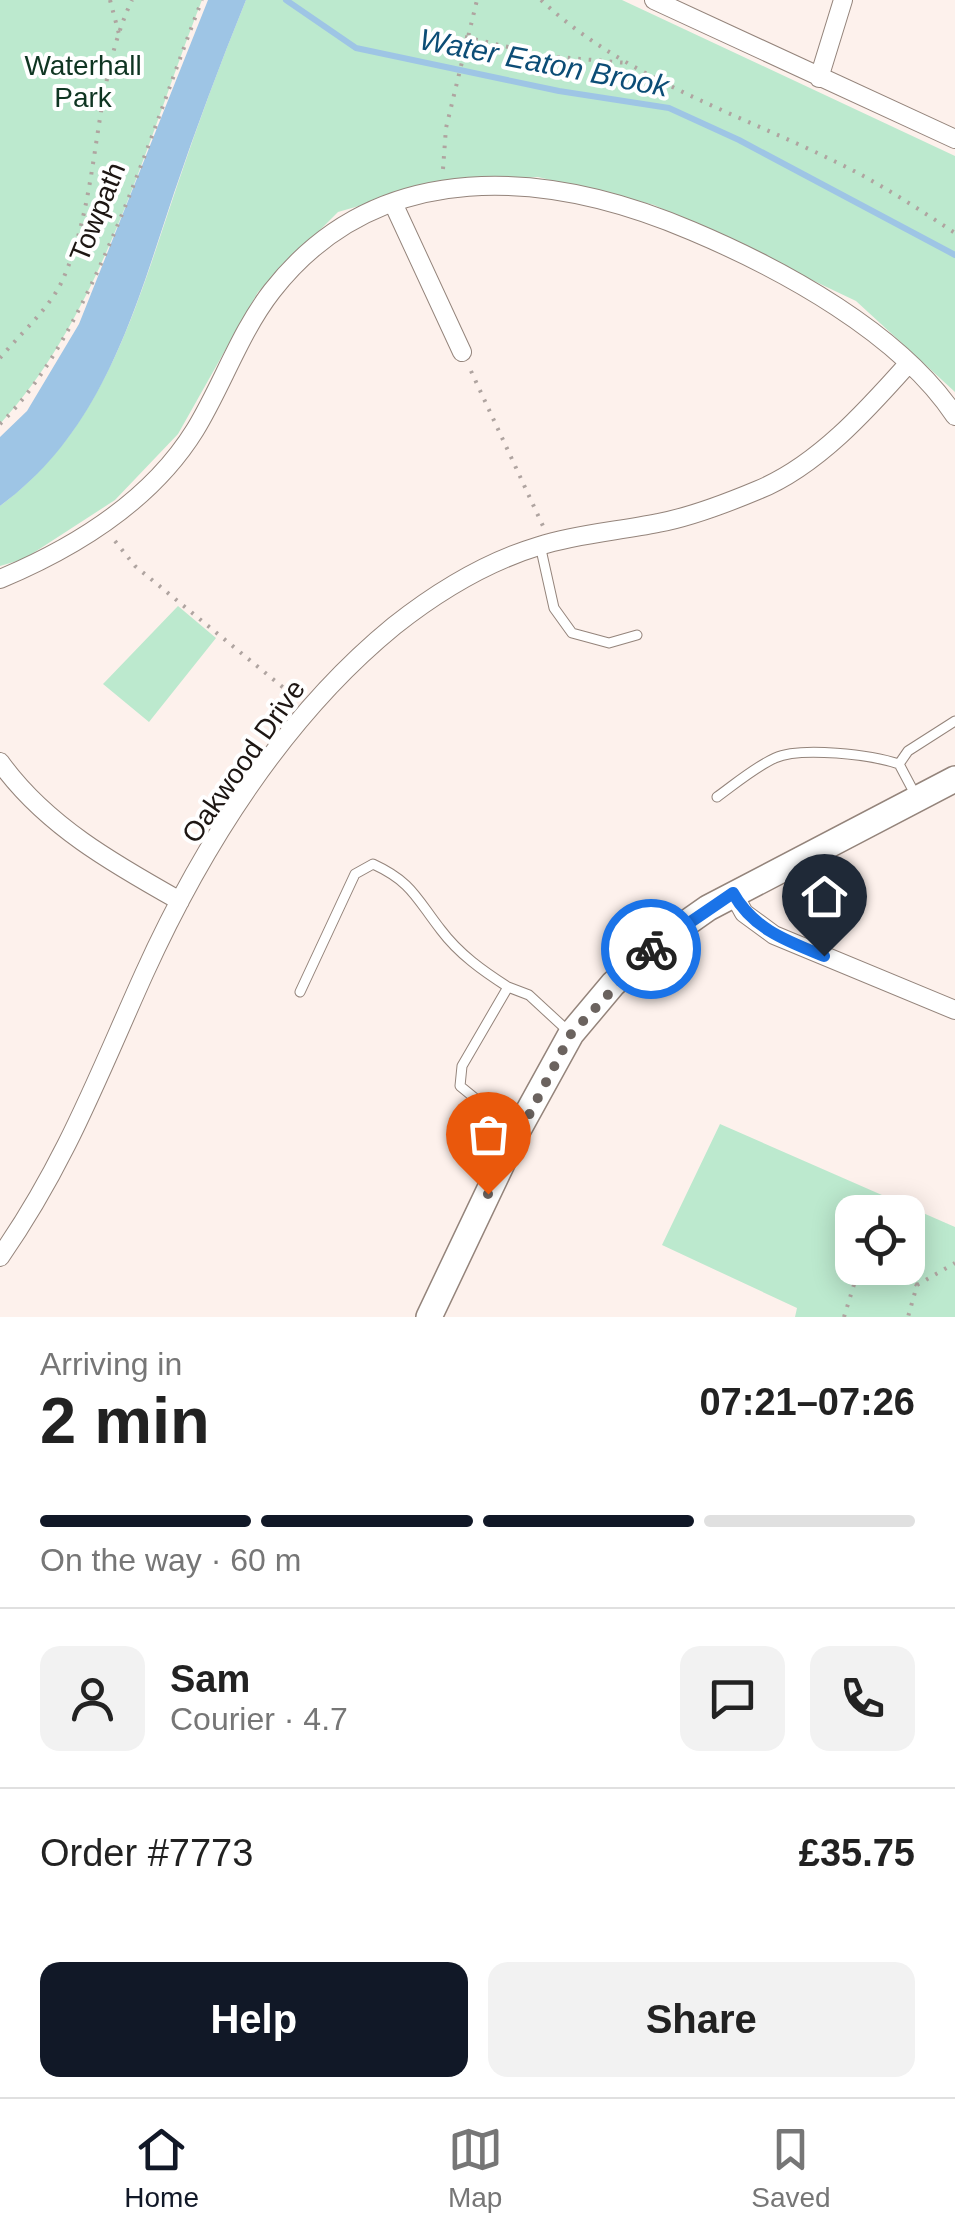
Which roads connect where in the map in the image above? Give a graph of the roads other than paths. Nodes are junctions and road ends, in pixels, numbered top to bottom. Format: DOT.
graph roads {
  1 [pos="654,0"];
  2 [pos="843,0"];
  3 [pos="819,78"];
  4 [pos="955,139"];
  5 [pos="393,204"];
  6 [pos="462,352"];
  7 [pos="908,364"];
  8 [pos="955,416"];
  9 [pos="540,545"];
  10 [pos="0,580"];
  11 [pos="637,635"];
  12 [pos="955,721"];
  13 [pos="898,764"];
  14 [pos="4,775"];
  15 [pos="955,779"];
  16 [pos="717,796"];
  17 [pos="918,800"];
  18 [pos="733,893"];
  19 [pos="180,901"];
  20 [pos="508,987"];
  21 [pos="300,992"];
  22 [pos="955,1010"];
  23 [pos="571,1034"];
  24 [pos="517,1132"];
  25 [pos="0,1257"];
  26 [pos="428,1317"];
  1 -- 3 [label="street"];
  2 -- 3 [label="street"];
  3 -- 4 [label="street"];
  5 -- 6 [label="street"];
  5 -- 7 [label="street"];
  5 -- 10 [label="street"];
  7 -- 8 [label="street"];
  7 -- 9 [label="street, Oakwood Drive"];
  9 -- 11 [label="lane"];
  9 -- 19 [label="street, Oakwood Drive"];
  12 -- 13 [label="lane"];
  13 -- 16 [label="lane"];
  13 -- 17 [label="lane"];
  14 -- 19 [label="street"];
  15 -- 17 [label="street"];
  17 -- 18 [label="street"];
  18 -- 22 [label="street"];
  18 -- 23 [label="street"];
  19 -- 25 [label="street, Oakwood Drive"];
  20 -- 21 [label="lane"];
  20 -- 23 [label="lane"];
  20 -- 24 [label="lane"];
  23 -- 24 [label="street"];
  24 -- 26 [label="street"];
}
